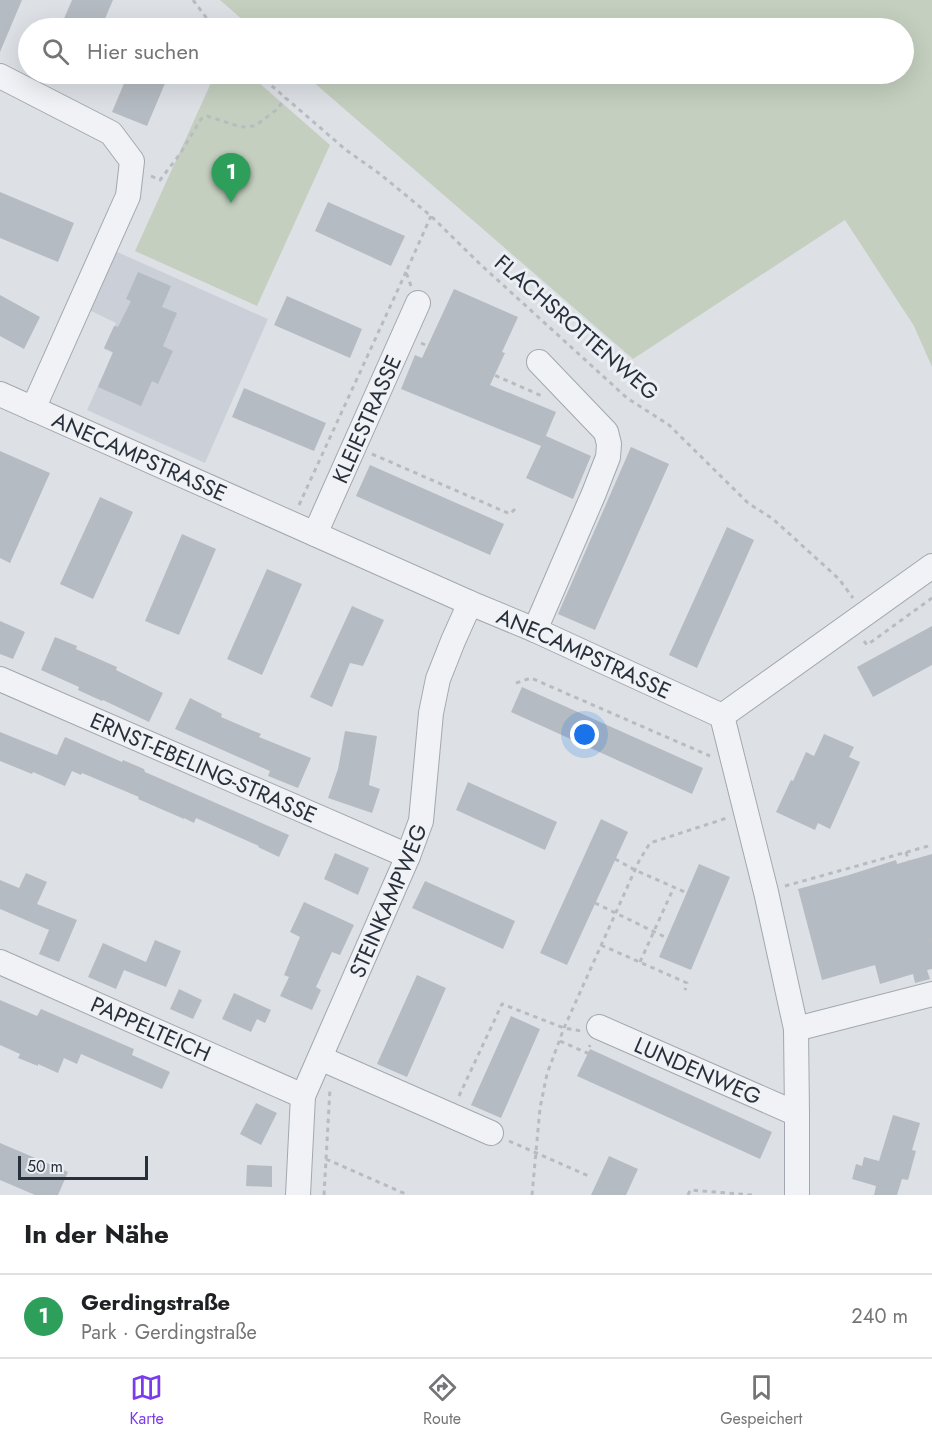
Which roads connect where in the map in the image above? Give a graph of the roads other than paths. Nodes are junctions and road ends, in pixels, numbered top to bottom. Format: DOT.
graph roads {
  1 [pos="0,76"];
  2 [pos="418,303"];
  3 [pos="539,362"];
  4 [pos="0,394"];
  5 [pos="33,409"];
  6 [pos="315,534"];
  7 [pos="932,566"];
  8 [pos="470,603"];
  9 [pos="535,630"];
  10 [pos="0,680"];
  11 [pos="722,716"];
  12 [pos="408,856"];
  13 [pos="0,962"];
  14 [pos="932,994"];
  15 [pos="599,1027"];
  16 [pos="796,1029"];
  17 [pos="326,1060"];
  18 [pos="303,1096"];
  19 [pos="797,1114"];
  20 [pos="491,1133"];
  21 [pos="298,1195"];
  22 [pos="797,1195"];
  1 -- 5 [label="street"];
  2 -- 6 [label="street, KLEIESTRASSE"];
  3 -- 9 [label="street"];
  4 -- 5 [label="street, ANECAMPSTRASSE"];
  5 -- 6 [label="street, ANECAMPSTRASSE"];
  6 -- 8 [label="street, ANECAMPSTRASSE"];
  7 -- 11 [label="street"];
  8 -- 9 [label="street, ANECAMPSTRASSE"];
  8 -- 12 [label="street, STEINKAMPWEG"];
  9 -- 11 [label="street, ANECAMPSTRASSE"];
  10 -- 12 [label="street, ERNST-EBELING-STRASSE"];
  11 -- 16 [label="street"];
  12 -- 17 [label="street, STEINKAMPWEG"];
  13 -- 18 [label="street, PAPPELTEICH"];
  14 -- 16 [label="street"];
  15 -- 19 [label="street, LUNDENWEG"];
  16 -- 19 [label="street"];
  17 -- 18 [label="street, STEINKAMPWEG"];
  17 -- 20 [label="street"];
  18 -- 21 [label="street, STEINKAMPWEG"];
  19 -- 22 [label="street"];
}
